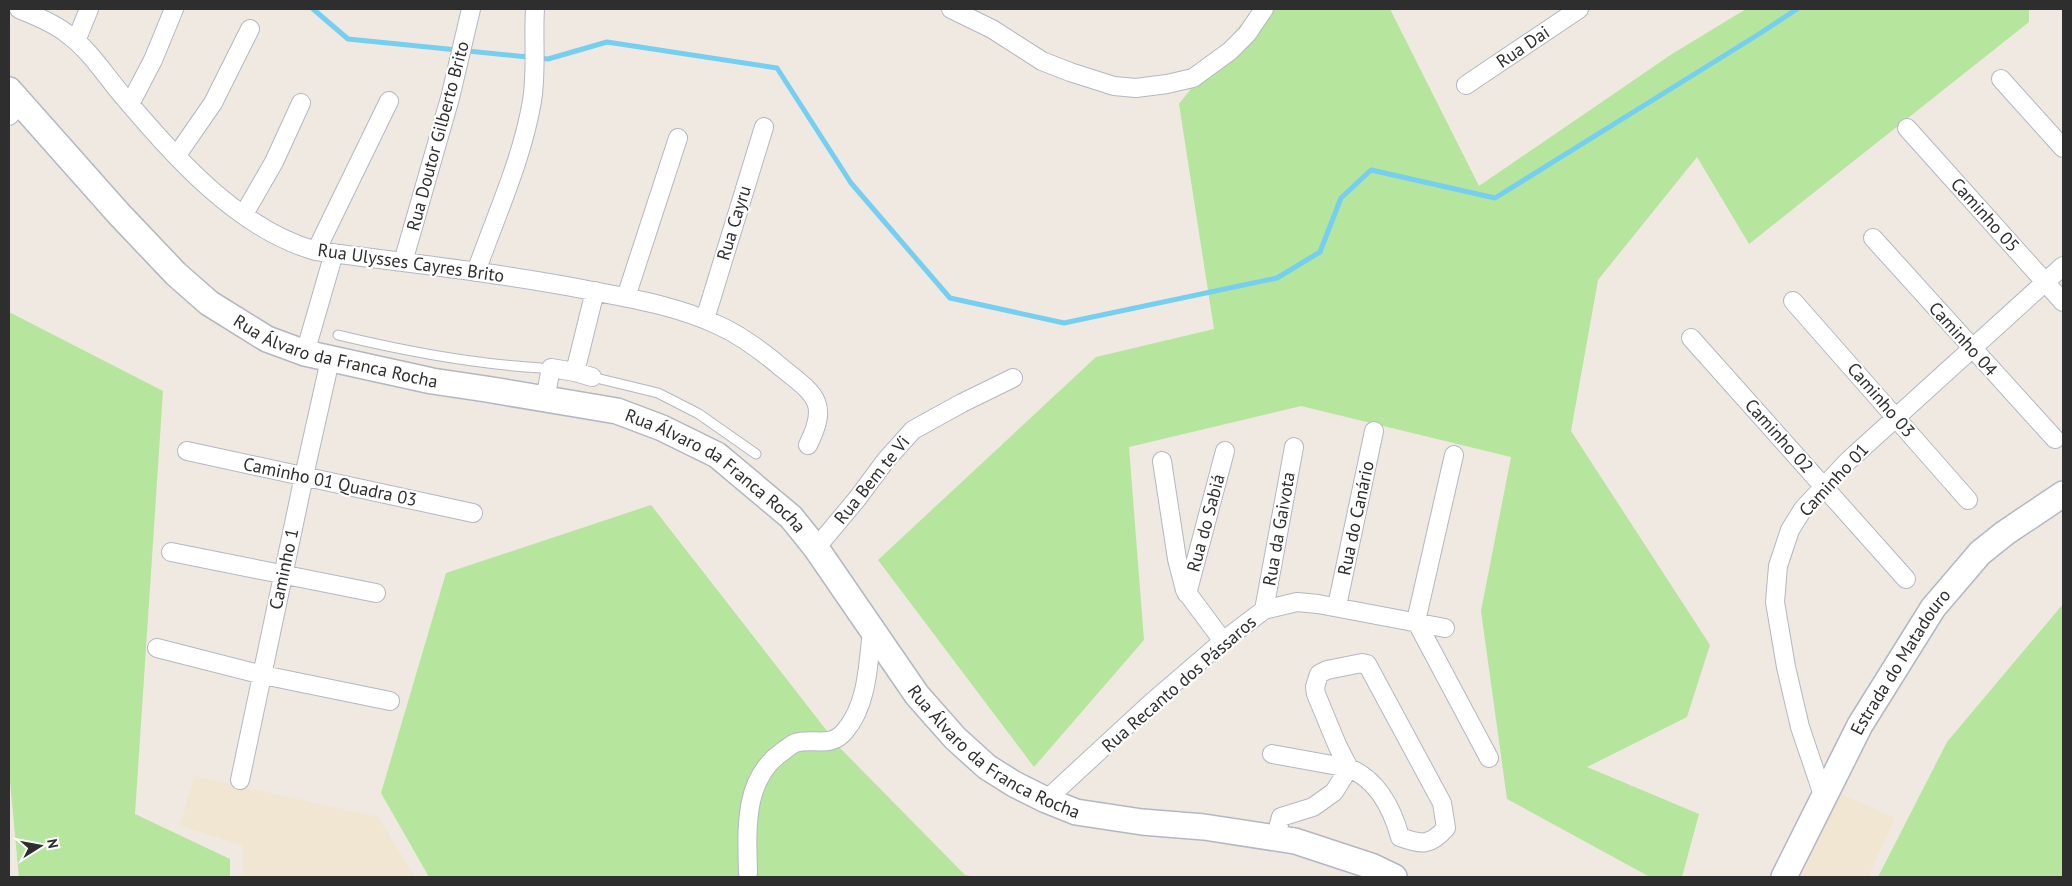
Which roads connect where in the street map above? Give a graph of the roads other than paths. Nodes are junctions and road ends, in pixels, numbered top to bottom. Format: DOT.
graph roads {
  1 [pos="89,9"];
  2 [pos="174,9"];
  3 [pos="471,9"];
  4 [pos="535,9"];
  5 [pos="951,9"];
  6 [pos="1264,9"];
  7 [pos="1580,9"];
  8 [pos="27,10"];
  9 [pos="250,29"];
  10 [pos="76,41"];
  11 [pos="2001,79"];
  12 [pos="1466,85"];
  13 [pos="389,101"];
  14 [pos="13,103"];
  15 [pos="301,103"];
  16 [pos="130,104"];
  17 [pos="764,127"];
  18 [pos="1907,128"];
  19 [pos="678,138"];
  20 [pos="2063,148"];
  21 [pos="177,155"];
  22 [pos="244,214"];
  23 [pos="1872,238"];
  24 [pos="316,251"];
  25 [pos="334,253"];
  26 [pos="403,262"];
  27 [pos="2063,266"];
  28 [pos="476,272"];
  29 [pos="2046,282"];
  30 [pos="595,291"];
  31 [pos="626,297"];
  32 [pos="1793,301"];
  33 [pos="2063,302"];
  34 [pos="704,319"];
  35 [pos="338,335"];
  36 [pos="1691,338"];
  37 [pos="1972,350"];
  38 [pos="305,353"];
  39 [pos="330,360"];
  40 [pos="546,368"];
  41 [pos="575,372"];
  42 [pos="592,377"];
  43 [pos="1013,378"];
  44 [pos="545,399"];
  45 [pos="1897,418"];
  46 [pos="1374,430"];
  47 [pos="2055,439"];
  48 [pos="808,445"];
  49 [pos="1294,447"];
  50 [pos="187,451"];
  51 [pos="1224,451"];
  52 [pos="756,454"];
  53 [pos="1454,455"];
  54 [pos="1162,460"];
  55 [pos="304,476"];
  56 [pos="1823,486"];
  57 [pos="2063,494"];
  58 [pos="1968,500"];
  59 [pos="474,514"];
  60 [pos="816,548"];
  61 [pos="171,552"];
  62 [pos="284,574"];
  63 [pos="1906,579"];
  64 [pos="376,593"];
  65 [pos="1187,594"];
  66 [pos="1337,606"];
  67 [pos="1264,610"];
  68 [pos="1416,621"];
  69 [pos="1445,628"];
  70 [pos="872,630"];
  71 [pos="1223,641"];
  72 [pos="157,648"];
  73 [pos="263,675"];
  74 [pos="390,701"];
  75 [pos="1272,754"];
  76 [pos="1489,758"];
  77 [pos="1349,768"];
  78 [pos="240,780"];
  79 [pos="1824,798"];
  80 [pos="1046,800"];
  81 [pos="1275,839"];
  82 [pos="748,873"];
  83 [pos="1786,875"];
  84 [pos="1394,877"];
  1 -- 10 [label="street"];
  2 -- 16 [label="street"];
  3 -- 26 [label="street, Rua Doutor Gilberto Brito"];
  4 -- 28 [label="street"];
  5 -- 6 [label="street"];
  7 -- 12 [label="street, Rua Dai"];
  8 -- 10 [label="street, Rua Ulysses Cayres Brito"];
  9 -- 21 [label="street"];
  10 -- 16 [label="street, Rua Ulysses Cayres Brito"];
  11 -- 20 [label="street"];
  13 -- 24 [label="street"];
  14 -- 38 [label="main road, Rua Álvaro da Franca Rocha"];
  15 -- 22 [label="street"];
  16 -- 21 [label="street, Rua Ulysses Cayres Brito"];
  17 -- 34 [label="street, Rua Cayru"];
  18 -- 29 [label="street, Caminho 05"];
  19 -- 31 [label="street"];
  21 -- 22 [label="street, Rua Ulysses Cayres Brito"];
  22 -- 24 [label="street, Rua Ulysses Cayres Brito"];
  23 -- 37 [label="street, Caminho 04"];
  24 -- 25 [label="street, Rua Ulysses Cayres Brito"];
  25 -- 26 [label="street, Rua Ulysses Cayres Brito"];
  25 -- 38 [label="street"];
  26 -- 28 [label="street, Rua Ulysses Cayres Brito"];
  27 -- 29 [label="street, Caminho 01"];
  28 -- 30 [label="street, Rua Ulysses Cayres Brito"];
  29 -- 33 [label="street, Caminho 05"];
  29 -- 37 [label="street, Caminho 01"];
  30 -- 31 [label="street, Rua Ulysses Cayres Brito"];
  30 -- 41 [label="street"];
  31 -- 34 [label="street, Rua Ulysses Cayres Brito"];
  32 -- 45 [label="street, Caminho 03"];
  34 -- 48 [label="street, Rua Ulysses Cayres Brito"];
  35 -- 40 [label="lane"];
  36 -- 56 [label="street, Caminho 02"];
  37 -- 45 [label="street, Caminho 01"];
  37 -- 47 [label="street, Caminho 04"];
  38 -- 39 [label="main road, Rua Álvaro da Franca Rocha"];
  39 -- 44 [label="main road, Rua Álvaro da Franca Rocha"];
  39 -- 55 [label="street, Caminho 1"];
  40 -- 41 [label="street"];
  40 -- 44 [label="street"];
  41 -- 42 [label="street"];
  42 -- 52 [label="lane"];
  43 -- 60 [label="street, Rua Bem te Vi"];
  44 -- 60 [label="main road, Rua Álvaro da Franca Rocha"];
  45 -- 56 [label="street, Caminho 01"];
  45 -- 58 [label="street, Caminho 03"];
  46 -- 66 [label="street, Rua do Canário"];
  49 -- 67 [label="street, Rua da Gaivota"];
  50 -- 55 [label="street, Caminho 01 Quadra 03"];
  51 -- 65 [label="street, Rua do Sabiá"];
  53 -- 68 [label="street"];
  54 -- 65 [label="street"];
  55 -- 59 [label="street, Caminho 01 Quadra 03"];
  55 -- 62 [label="street, Caminho 1"];
  56 -- 63 [label="street, Caminho 02"];
  56 -- 79 [label="street, Caminho 01"];
  57 -- 79 [label="main road, Estrada do Matadouro"];
  60 -- 70 [label="main road, Rua Álvaro da Franca Rocha"];
  61 -- 62 [label="street"];
  62 -- 64 [label="street"];
  62 -- 73 [label="street, Caminho 1"];
  65 -- 71 [label="street"];
  66 -- 67 [label="street, Rua Recanto dos Pássaros"];
  66 -- 68 [label="street, Rua Recanto dos Pássaros"];
  67 -- 71 [label="street, Rua Recanto dos Pássaros"];
  68 -- 69 [label="street, Rua Recanto dos Pássaros"];
  68 -- 76 [label="street"];
  70 -- 80 [label="main road, Rua Álvaro da Franca Rocha"];
  70 -- 82 [label="street"];
  71 -- 80 [label="street, Rua Recanto dos Pássaros"];
  72 -- 73 [label="street"];
  73 -- 74 [label="street"];
  73 -- 78 [label="street, Caminho 1"];
  75 -- 77 [label="street"];
  77 -- 77 [label="street"];
  77 -- 81 [label="street"];
  79 -- 83 [label="main road, Estrada do Matadouro"];
  80 -- 81 [label="main road, Rua Álvaro da Franca Rocha"];
  81 -- 84 [label="main road, Rua Álvaro da Franca Rocha"];
}
